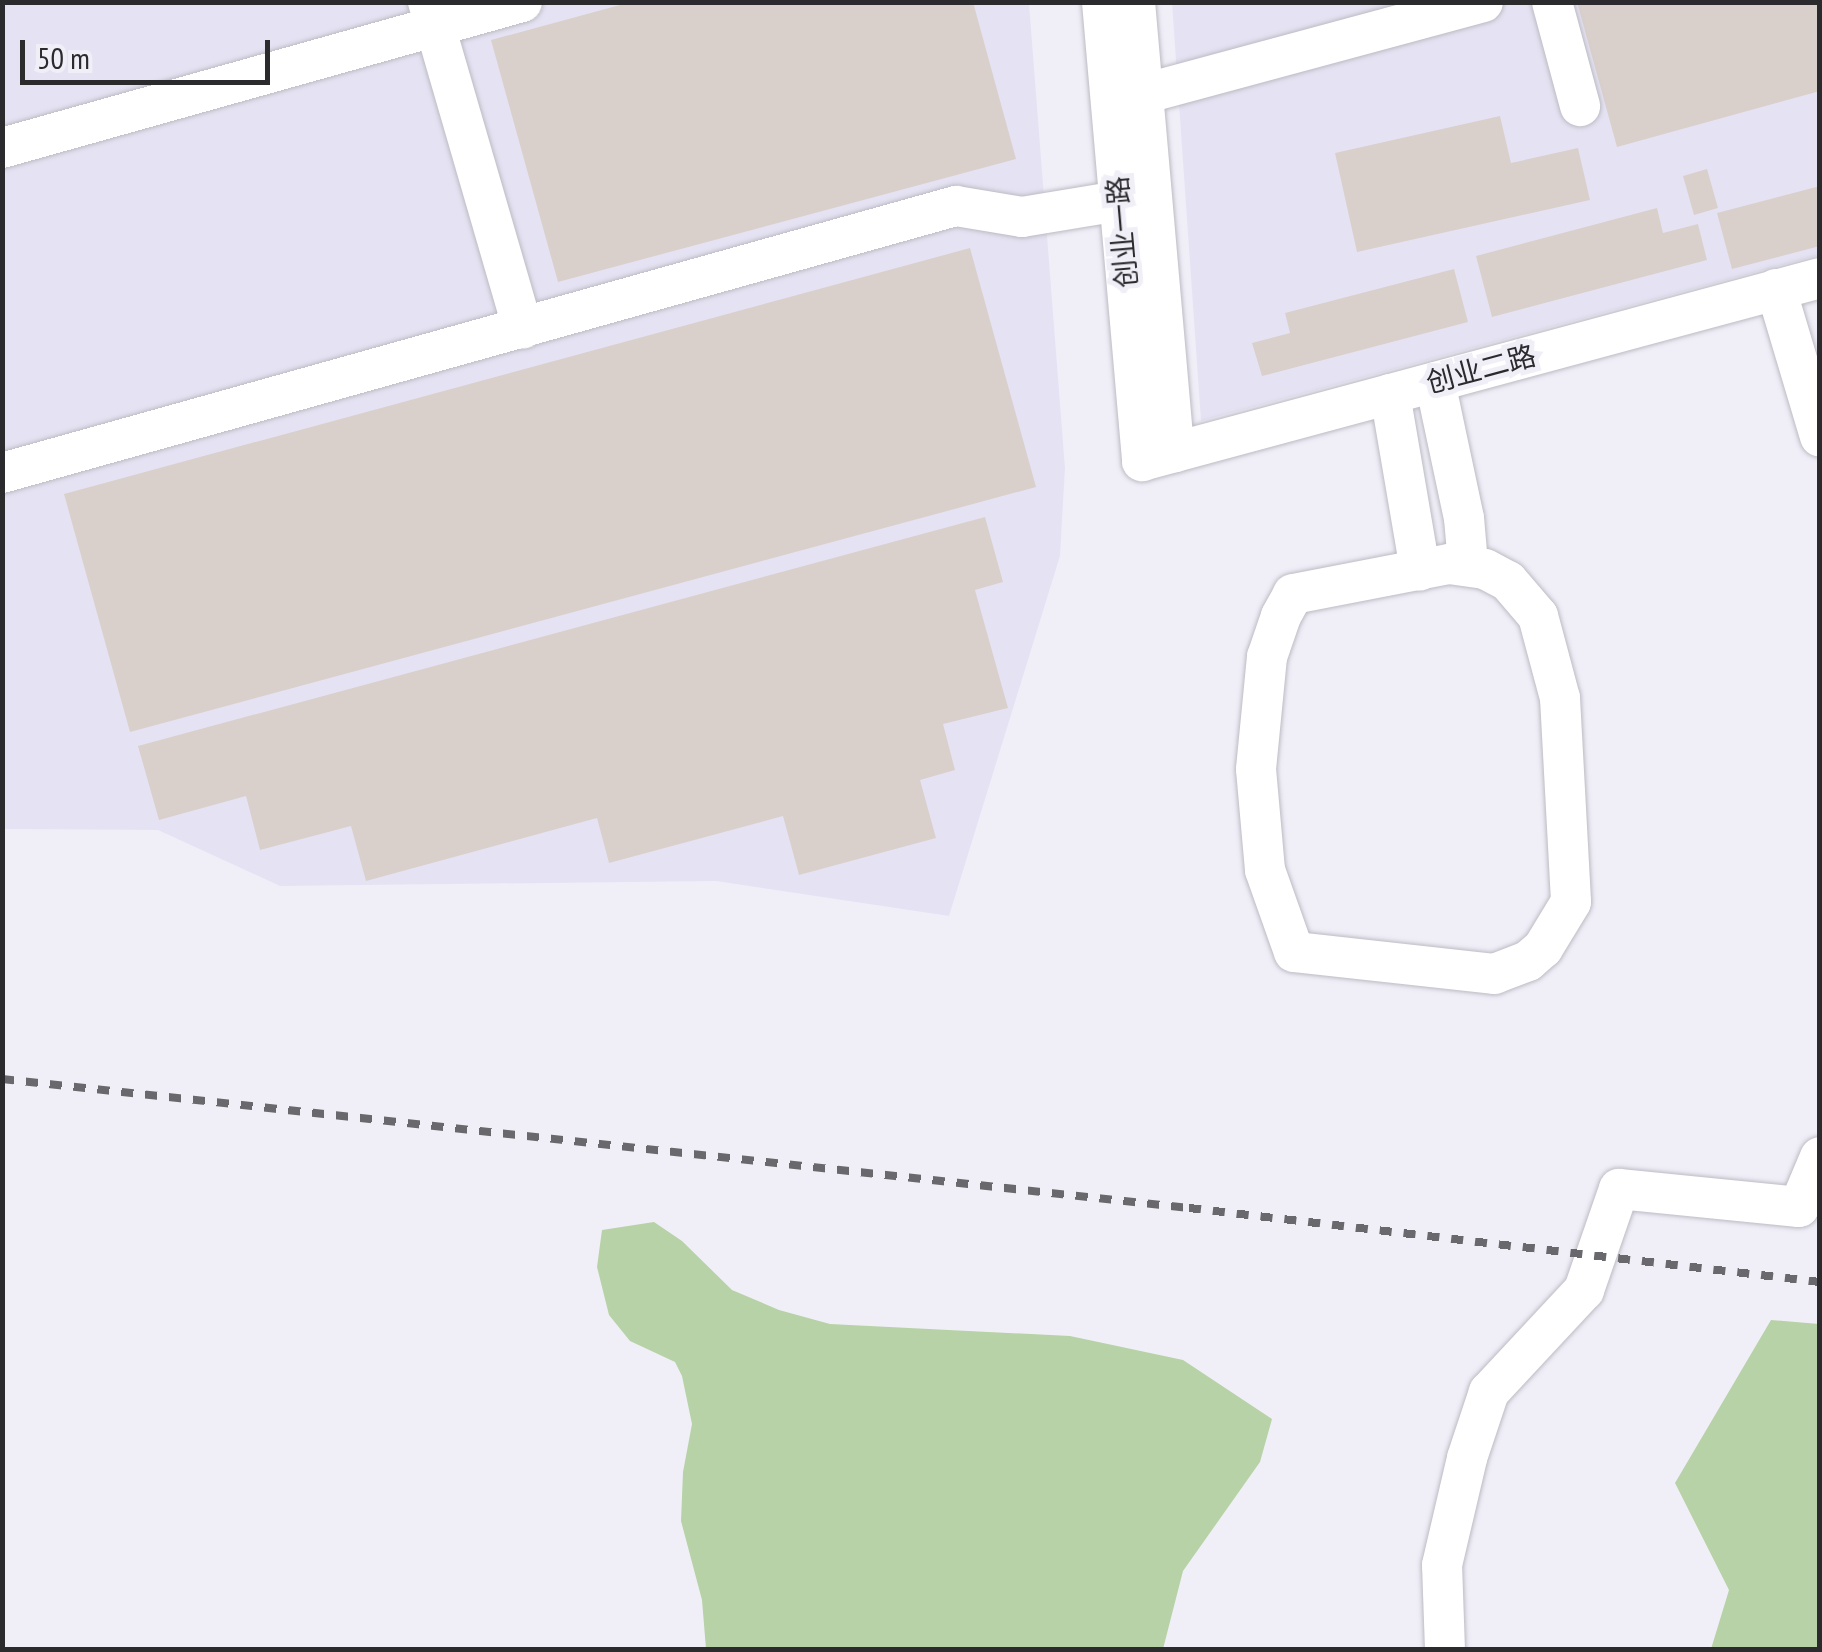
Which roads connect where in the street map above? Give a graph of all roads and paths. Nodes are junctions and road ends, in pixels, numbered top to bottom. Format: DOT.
graph roads {
  1 [pos="522,2"];
  2 [pos="1102,2"];
  3 [pos="1134,2"];
  4 [pos="1483,2"];
  5 [pos="1552,2"];
  6 [pos="432,15"];
  7 [pos="1142,94"];
  8 [pos="1580,106"];
  9 [pos="5,138"];
  10 [pos="1119,201"];
  11 [pos="1820,278"];
  12 [pos="1776,289"];
  13 [pos="523,328"];
  14 [pos="1435,382"];
  15 [pos="1390,394"];
  16 [pos="1820,437"];
  17 [pos="1158,457"];
  18 [pos="2,473"];
  19 [pos="1468,564"];
  20 [pos="1420,570"];
  21 [pos="1820,1157"];
  22 [pos="1445,1650"];
  1 -- 6 [label="street"];
  2 -- 10 [label="street, 创业一路"];
  3 -- 7 [label="street, 创业一路"];
  4 -- 7 [label="street"];
  5 -- 8 [label="street"];
  6 -- 9 [label="street"];
  6 -- 13 [label="street"];
  7 -- 17 [label="street, 创业一路"];
  10 -- 13 [label="street"];
  10 -- 17 [label="street, 创业一路"];
  11 -- 12 [label="street, 创业二路"];
  12 -- 14 [label="street, 创业二路"];
  12 -- 16 [label="street"];
  13 -- 18 [label="street"];
  14 -- 15 [label="street, 创业二路"];
  14 -- 19 [label="street"];
  15 -- 17 [label="street, 创业二路"];
  15 -- 20 [label="street"];
  19 -- 20 [label="street"];
  19 -- 20 [label="street"];
  21 -- 22 [label="street"];
}
